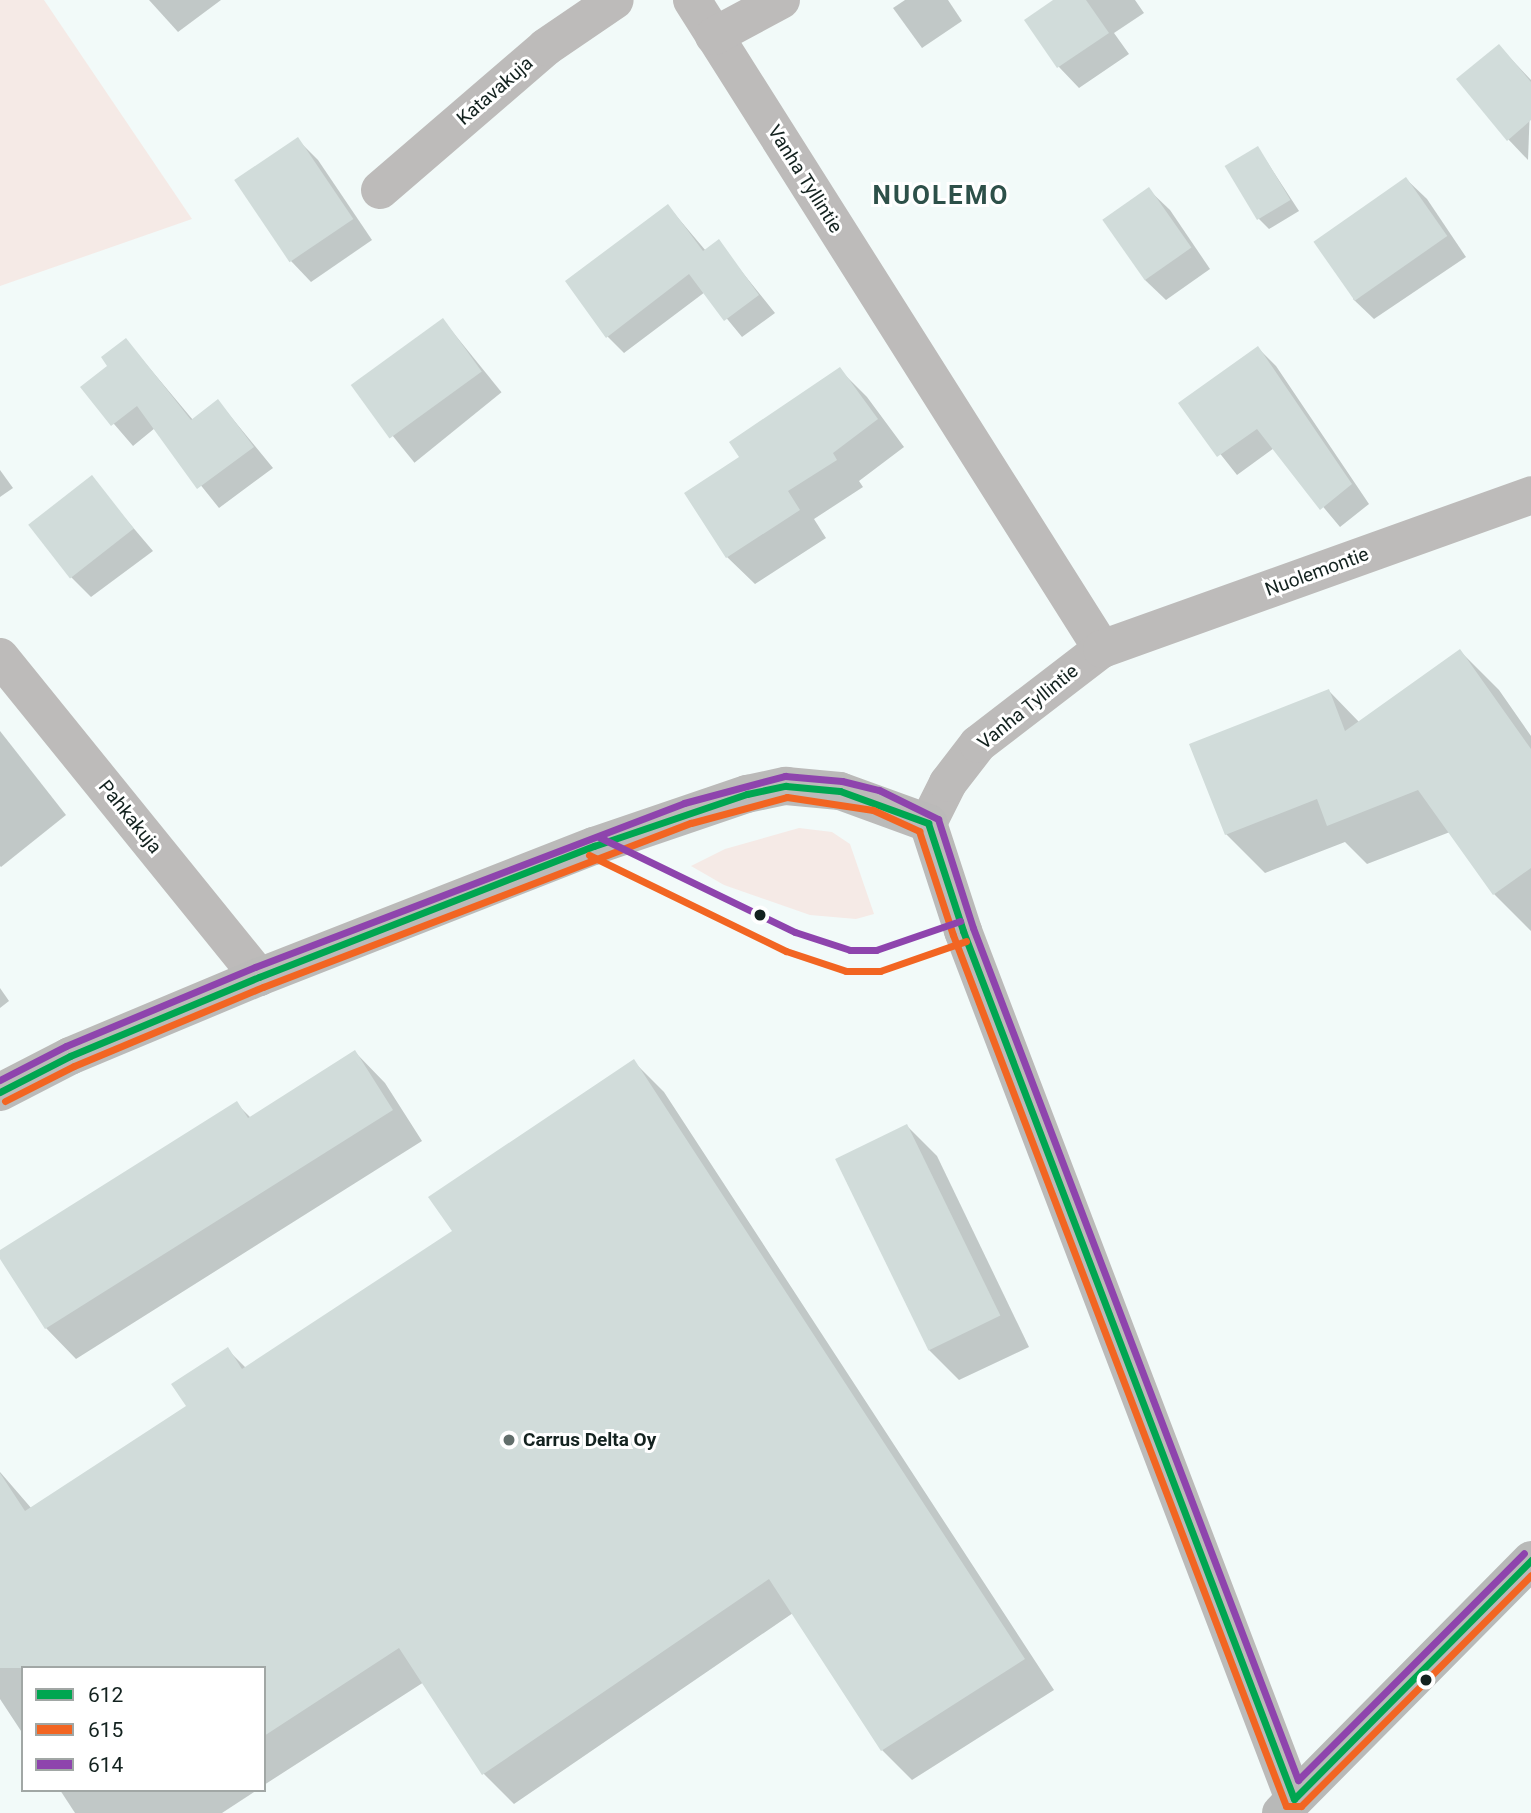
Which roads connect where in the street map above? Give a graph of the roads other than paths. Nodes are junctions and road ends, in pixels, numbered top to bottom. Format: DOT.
graph roads {
  1 [pos="615,0"];
  2 [pos="692,0"];
  3 [pos="780,0"];
  4 [pos="714,36"];
  5 [pos="380,190"];
  6 [pos="1531,495"];
  7 [pos="1102,649"];
  8 [pos="0,657"];
  9 [pos="929,823"];
  10 [pos="259,977"];
  11 [pos="0,1091"];
  12 [pos="1531,1560"];
  13 [pos="1292,1808"];
  1 -- 5 [label="street, Katavakuja"];
  2 -- 4 [label="street, Vanha Tyllintie"];
  3 -- 4 [label="street"];
  4 -- 7 [label="street, Vanha Tyllintie"];
  6 -- 7 [label="street, Nuolemontie"];
  7 -- 9 [label="street, Vanha Tyllintie"];
  8 -- 10 [label="street, Pahkakuja"];
  9 -- 10 [label="street"];
  9 -- 13 [label="street"];
  10 -- 11 [label="street"];
  12 -- 13 [label="highway"];
}
